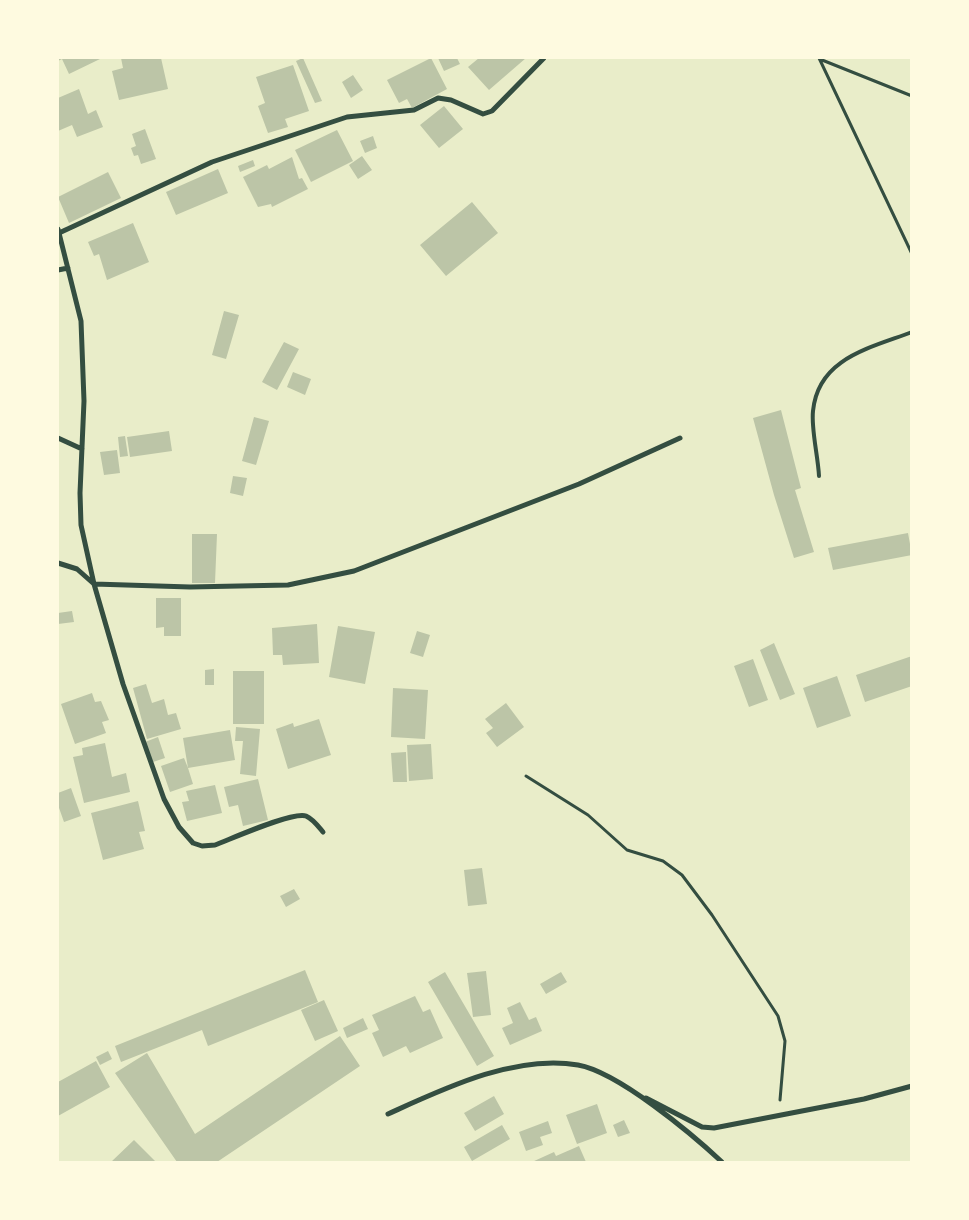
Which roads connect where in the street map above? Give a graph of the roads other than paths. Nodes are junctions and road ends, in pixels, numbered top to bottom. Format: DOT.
graph roads {
  1 [pos="544,58"];
  2 [pos="58,231"];
  3 [pos="68,268"];
  4 [pos="58,270"];
  5 [pos="912,332"];
  6 [pos="58,438"];
  7 [pos="680,438"];
  8 [pos="82,449"];
  9 [pos="820,476"];
  10 [pos="58,563"];
  11 [pos="94,584"];
  12 [pos="323,832"];
  13 [pos="612,1079"];
  14 [pos="912,1086"];
  15 [pos="388,1114"];
  16 [pos="722,1162"];
  1 -- 2 [label="street"];
  2 -- 3 [label="street"];
  3 -- 4 [label="street"];
  3 -- 8 [label="street"];
  5 -- 9 [label="lane"];
  6 -- 8 [label="street"];
  7 -- 11 [label="street"];
  8 -- 11 [label="street"];
  10 -- 11 [label="street"];
  11 -- 12 [label="street"];
  13 -- 14 [label="street"];
  13 -- 15 [label="street"];
  13 -- 16 [label="street"];
}
